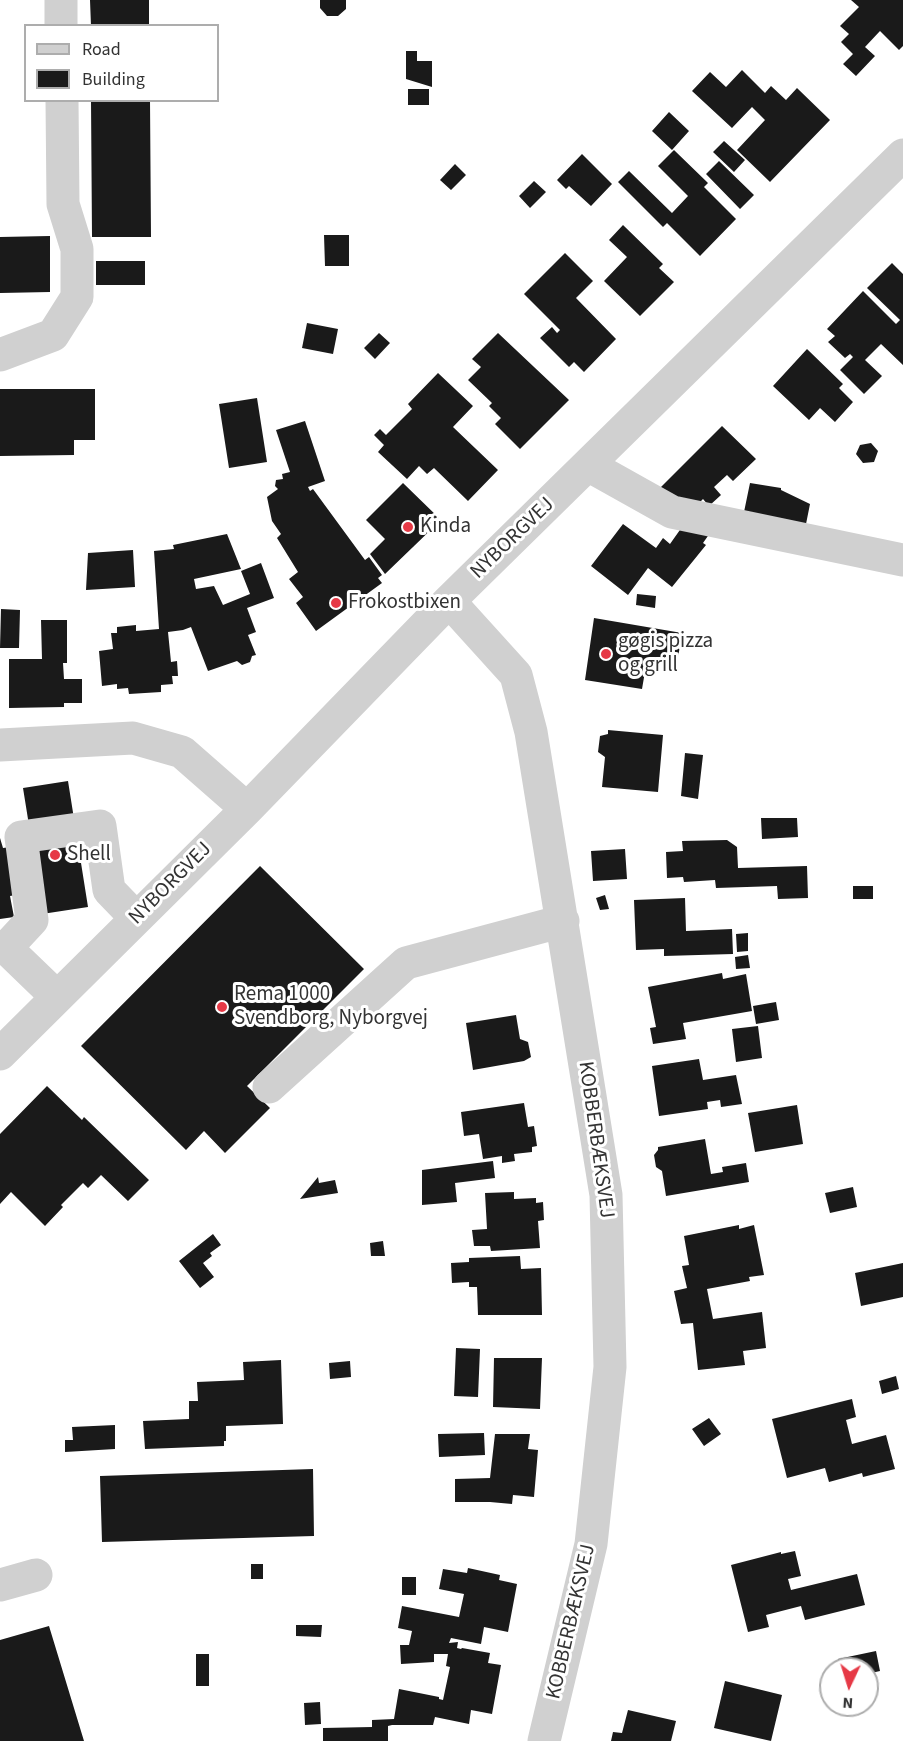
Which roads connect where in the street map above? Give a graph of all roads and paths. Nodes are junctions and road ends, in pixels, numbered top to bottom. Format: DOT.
graph roads {
  1 [pos="61,0"];
  2 [pos="61,24"];
  3 [pos="62,102"];
  4 [pos="903,155"];
  5 [pos="0,355"];
  6 [pos="588,465"];
  7 [pos="903,560"];
  8 [pos="449,601"];
  9 [pos="0,745"];
  10 [pos="247,809"];
  11 [pos="136,918"];
  12 [pos="562,921"];
  13 [pos="57,997"];
  14 [pos="0,1054"];
  15 [pos="269,1087"];
  16 [pos="36,1575"];
  17 [pos="0,1586"];
  18 [pos="544,1741"];
  1 -- 2 [label="street"];
  3 -- 5 [label="street"];
  4 -- 6 [label="street, NYBORGVEJ"];
  6 -- 7 [label="street"];
  6 -- 8 [label="street, NYBORGVEJ"];
  8 -- 10 [label="street, NYBORGVEJ"];
  8 -- 12 [label="street, KOBBERBÆKSVEJ"];
  9 -- 10 [label="street"];
  10 -- 11 [label="street, NYBORGVEJ"];
  11 -- 13 [label="street, NYBORGVEJ"];
  11 -- 13 [label="street"];
  12 -- 15 [label="street"];
  12 -- 18 [label="street, KOBBERBÆKSVEJ"];
  13 -- 14 [label="street, NYBORGVEJ"];
  16 -- 17 [label="street"];
}
